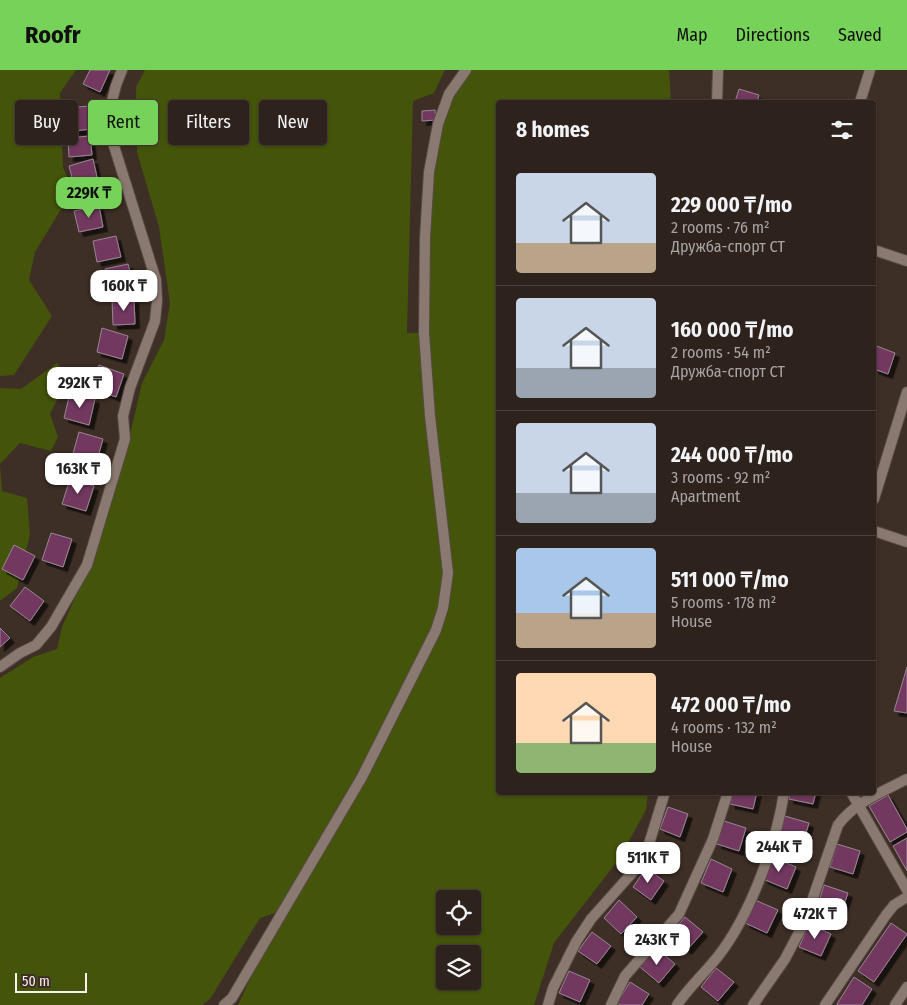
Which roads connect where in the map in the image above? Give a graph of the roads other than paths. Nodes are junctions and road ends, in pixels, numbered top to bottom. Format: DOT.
graph roads {
  1 [pos="122,70"];
  2 [pos="466,70"];
  3 [pos="718,70"];
  4 [pos="870,70"];
  5 [pos="717,100"];
  6 [pos="861,100"];
  7 [pos="876,251"];
  8 [pos="907,261"];
  9 [pos="907,392"];
  10 [pos="876,493"];
  11 [pos="876,532"];
  12 [pos="907,542"];
  13 [pos="0,667"];
  14 [pos="907,779"];
  15 [pos="664,795"];
  16 [pos="727,795"];
  17 [pos="784,795"];
  18 [pos="853,795"];
  19 [pos="876,795"];
  20 [pos="876,795"];
  21 [pos="858,804"];
  22 [pos="907,890"];
  23 [pos="907,897"];
  24 [pos="907,987"];
  25 [pos="224,1005"];
  26 [pos="548,1005"];
  27 [pos="611,1005"];
  28 [pos="677,1005"];
  29 [pos="753,1005"];
  30 [pos="825,1005"];
  31 [pos="895,1005"];
  1 -- 13 [label="street"];
  2 -- 25 [label="street"];
  3 -- 5 [label="street"];
  4 -- 6 [label="street"];
  7 -- 8 [label="street"];
  9 -- 10 [label="street"];
  11 -- 12 [label="street"];
  14 -- 19 [label="street"];
  15 -- 26 [label="street"];
  16 -- 27 [label="street"];
  17 -- 28 [label="street"];
  18 -- 21 [label="street"];
  20 -- 21 [label="street"];
  21 -- 22 [label="street"];
  21 -- 29 [label="street"];
  23 -- 30 [label="street"];
  24 -- 31 [label="street"];
}
